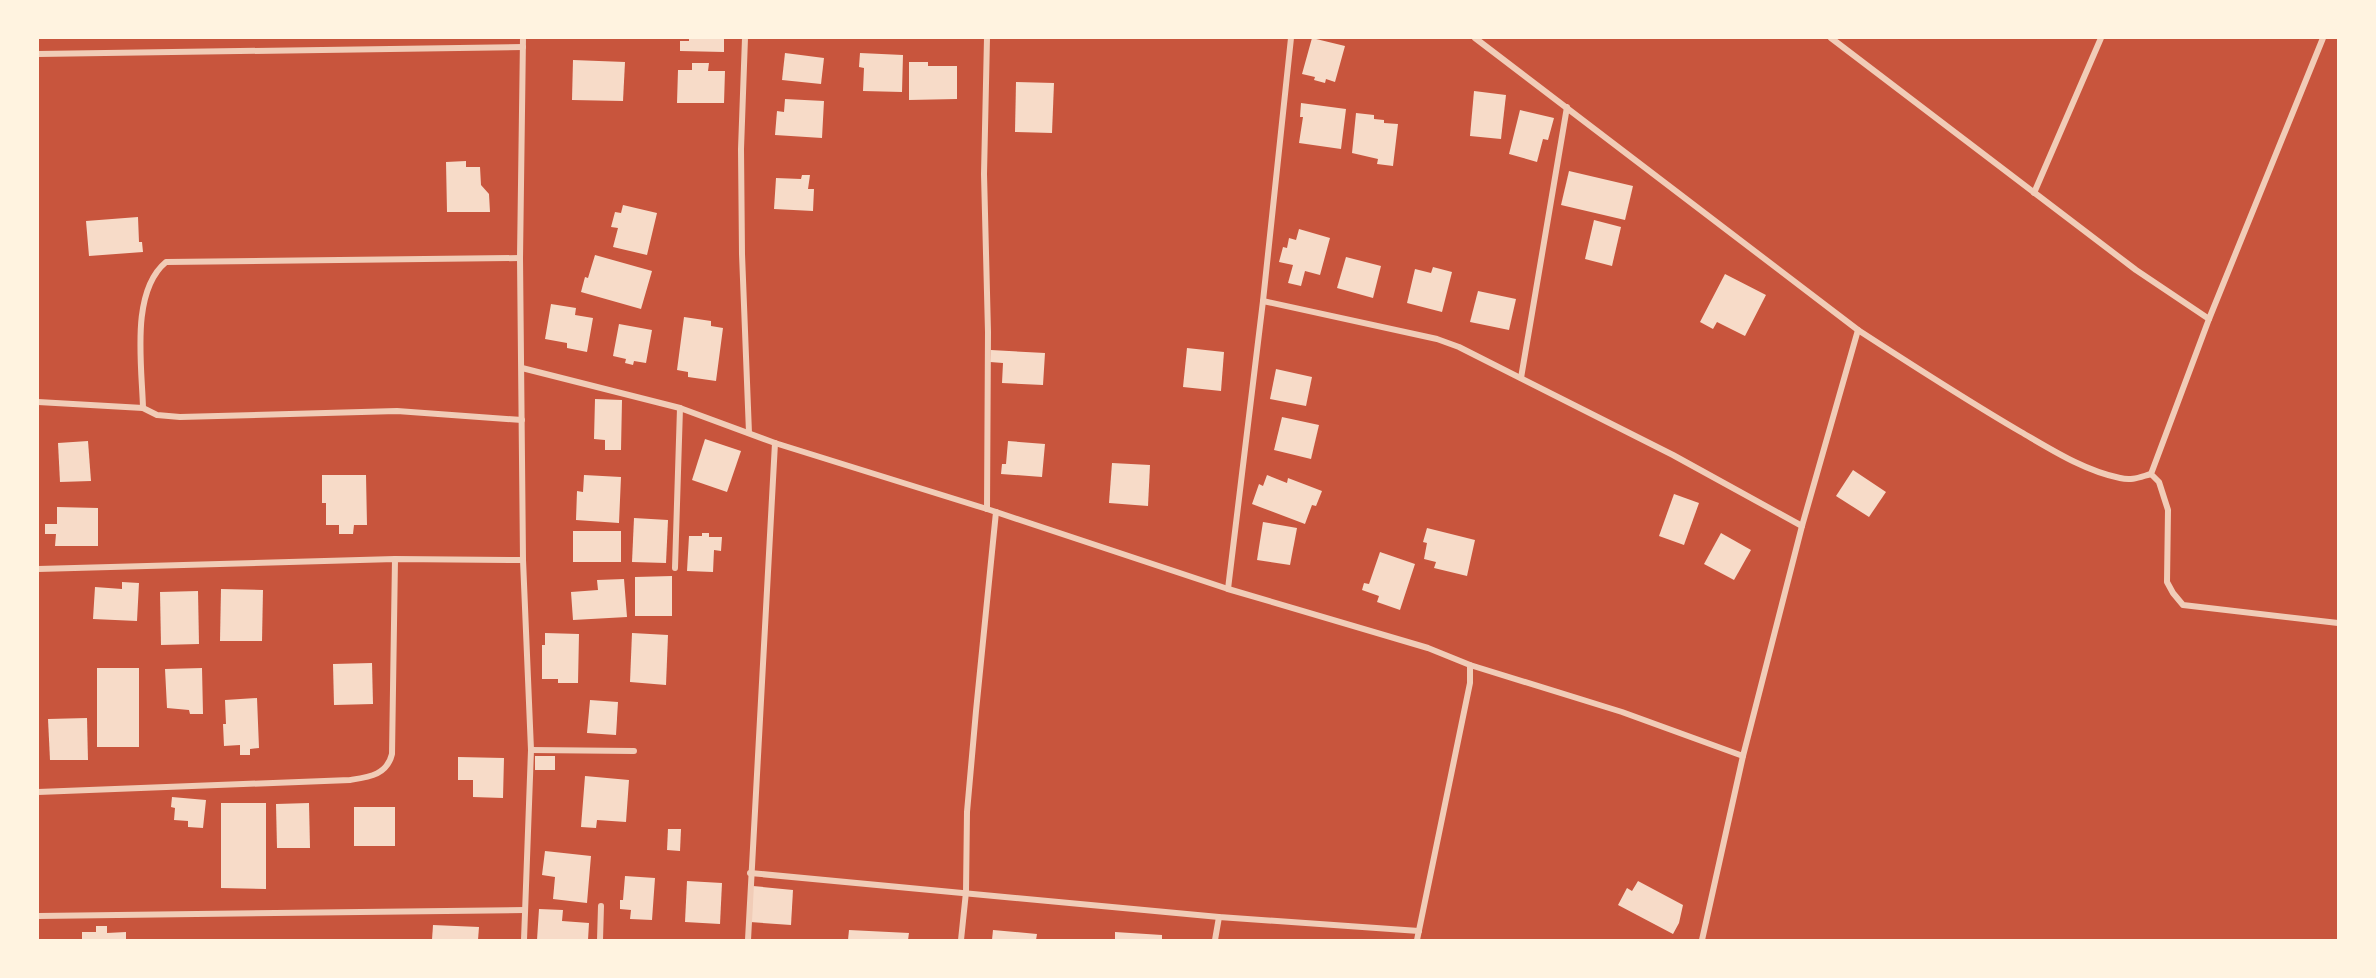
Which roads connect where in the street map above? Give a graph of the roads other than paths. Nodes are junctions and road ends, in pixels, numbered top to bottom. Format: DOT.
graph roads {
  1 [pos="523,38"];
  2 [pos="745,38"];
  3 [pos="987,38"];
  4 [pos="1291,38"];
  5 [pos="1475,38"];
  6 [pos="1831,38"];
  7 [pos="2101,38"];
  8 [pos="2323,38"];
  9 [pos="523,47"];
  10 [pos="38,54"];
  11 [pos="1567,107"];
  12 [pos="2034,193"];
  13 [pos="520,258"];
  14 [pos="1263,301"];
  15 [pos="2209,319"];
  16 [pos="1858,330"];
  17 [pos="522,368"];
  18 [pos="1521,378"];
  19 [pos="38,402"];
  20 [pos="143,408"];
  21 [pos="680,408"];
  22 [pos="522,420"];
  23 [pos="749,433"];
  24 [pos="775,443"];
  25 [pos="2151,474"];
  26 [pos="987,509"];
  27 [pos="996,512"];
  28 [pos="1802,526"];
  29 [pos="395,559"];
  30 [pos="523,560"];
  31 [pos="675,568"];
  32 [pos="38,569"];
  33 [pos="1228,589"];
  34 [pos="2338,623"];
  35 [pos="1470,665"];
  36 [pos="531,750"];
  37 [pos="634,751"];
  38 [pos="1743,756"];
  39 [pos="38,792"];
  40 [pos="750,873"];
  41 [pos="966,892"];
  42 [pos="601,906"];
  43 [pos="525,910"];
  44 [pos="38,916"];
  45 [pos="1219,916"];
  46 [pos="1419,931"];
  47 [pos="524,940"];
  48 [pos="600,940"];
  49 [pos="748,940"];
  50 [pos="961,940"];
  51 [pos="1215,940"];
  52 [pos="1417,940"];
  53 [pos="1702,940"];
  1 -- 9 [label="street"];
  2 -- 23 [label="street"];
  3 -- 26 [label="street"];
  4 -- 14 [label="street"];
  5 -- 11 [label="street"];
  6 -- 12 [label="street"];
  7 -- 12 [label="street"];
  8 -- 15 [label="street"];
  9 -- 10 [label="street"];
  9 -- 13 [label="street"];
  11 -- 16 [label="street"];
  11 -- 18 [label="street"];
  12 -- 15 [label="street"];
  13 -- 17 [label="street"];
  13 -- 20 [label="street"];
  14 -- 18 [label="street"];
  14 -- 33 [label="street"];
  15 -- 25 [label="street"];
  16 -- 25 [label="street"];
  16 -- 28 [label="street"];
  17 -- 21 [label="street"];
  17 -- 22 [label="street"];
  18 -- 28 [label="street"];
  19 -- 20 [label="street"];
  20 -- 22 [label="street"];
  21 -- 23 [label="street"];
  21 -- 31 [label="street"];
  22 -- 30 [label="street"];
  23 -- 24 [label="street"];
  24 -- 26 [label="street"];
  24 -- 40 [label="street"];
  25 -- 34 [label="street"];
  26 -- 27 [label="street"];
  27 -- 33 [label="street"];
  27 -- 41 [label="street"];
  28 -- 38 [label="street"];
  29 -- 30 [label="street"];
  29 -- 32 [label="street"];
  29 -- 39 [label="street"];
  30 -- 36 [label="street"];
  33 -- 35 [label="street"];
  35 -- 38 [label="street"];
  35 -- 46 [label="street"];
  36 -- 37 [label="street"];
  36 -- 43 [label="street"];
  38 -- 53 [label="street"];
  40 -- 41 [label="street"];
  40 -- 49 [label="street"];
  41 -- 45 [label="street"];
  41 -- 50 [label="street"];
  42 -- 48 [label="street"];
  43 -- 44 [label="street"];
  43 -- 47 [label="street"];
  45 -- 46 [label="street"];
  45 -- 51 [label="street"];
  46 -- 52 [label="street"];
}
